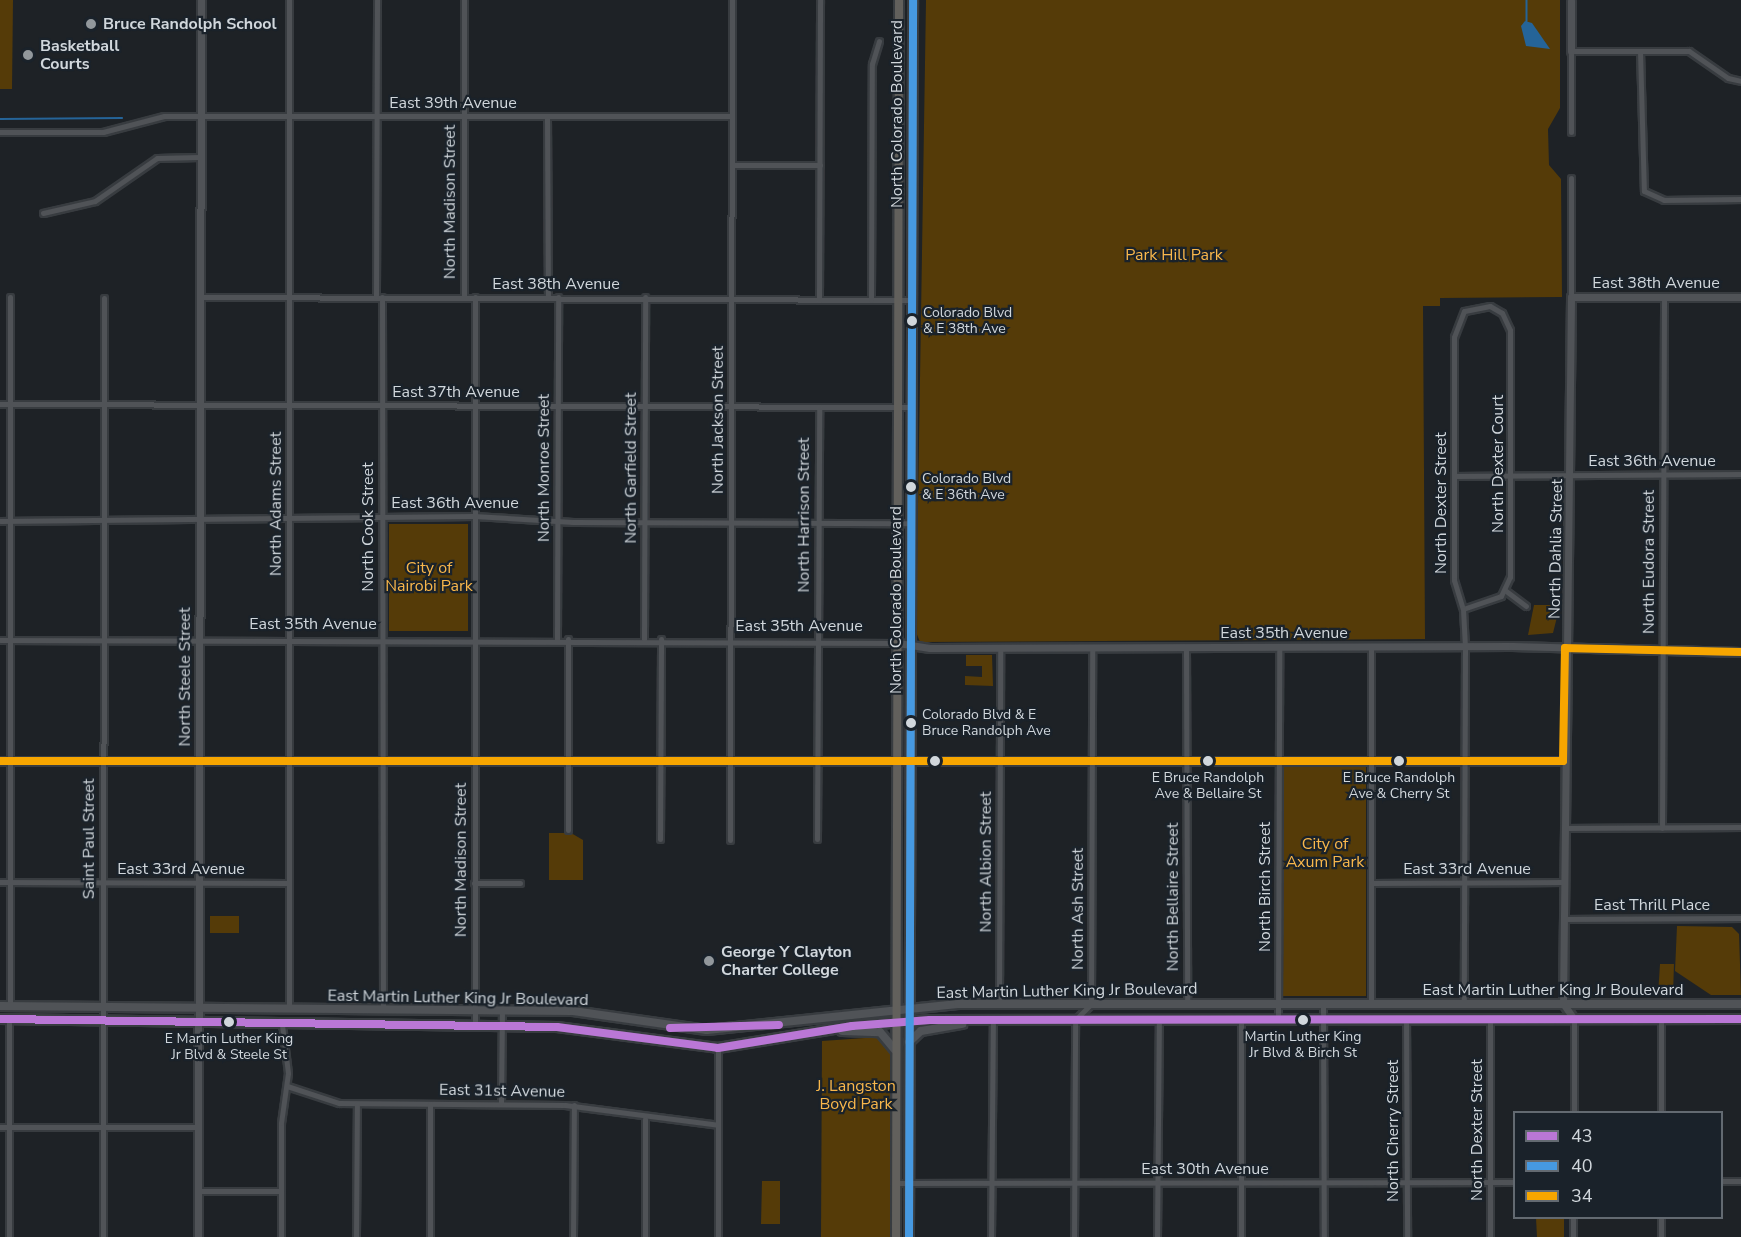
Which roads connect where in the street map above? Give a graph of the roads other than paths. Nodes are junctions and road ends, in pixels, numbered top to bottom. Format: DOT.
graph roads {
  1 [pos="201,0"];
  2 [pos="289,0"];
  3 [pos="377,0"];
  4 [pos="464,0"];
  5 [pos="732,0"];
  6 [pos="820,0"];
  7 [pos="899,0"];
  8 [pos="913,0"];
  9 [pos="1571,0"];
  10 [pos="879,41"];
  11 [pos="1571,51"];
  12 [pos="1640,51"];
  13 [pos="1741,81"];
  14 [pos="200,113"];
  15 [pos="547,116"];
  16 [pos="732,116"];
  17 [pos="288,117"];
  18 [pos="377,117"];
  19 [pos="464,117"];
  20 [pos="0,132"];
  21 [pos="1571,132"];
  22 [pos="199,157"];
  23 [pos="732,165"];
  24 [pos="820,165"];
  25 [pos="1571,178"];
  26 [pos="1741,199"];
  27 [pos="43,213"];
  28 [pos="10,297"];
  29 [pos="199,297"];
  30 [pos="379,297"];
  31 [pos="464,297"];
  32 [pos="475,297"];
  33 [pos="548,297"];
  34 [pos="558,297"];
  35 [pos="645,297"];
  36 [pos="1571,297"];
  37 [pos="1664,297"];
  38 [pos="1741,297"];
  39 [pos="104,298"];
  40 [pos="289,298"];
  41 [pos="732,298"];
  42 [pos="819,300"];
  43 [pos="871,300"];
  44 [pos="899,300"];
  45 [pos="912,300"];
  46 [pos="1482,306"];
  47 [pos="0,404"];
  48 [pos="10,404"];
  49 [pos="103,404"];
  50 [pos="199,404"];
  51 [pos="289,405"];
  52 [pos="382,405"];
  53 [pos="475,406"];
  54 [pos="558,406"];
  55 [pos="645,406"];
  56 [pos="732,406"];
  57 [pos="819,407"];
  58 [pos="898,407"];
  59 [pos="911,407"];
  60 [pos="1741,474"];
  61 [pos="1512,475"];
  62 [pos="1571,475"];
  63 [pos="1663,475"];
  64 [pos="1455,476"];
  65 [pos="382,516"];
  66 [pos="474,516"];
  67 [pos="289,517"];
  68 [pos="200,519"];
  69 [pos="557,519"];
  70 [pos="103,521"];
  71 [pos="0,522"];
  72 [pos="11,522"];
  73 [pos="644,523"];
  74 [pos="732,523"];
  75 [pos="818,523"];
  76 [pos="898,523"];
  77 [pos="911,523"];
  78 [pos="1506,591"];
  79 [pos="1526,606"];
  80 [pos="1463,609"];
  81 [pos="289,638"];
  82 [pos="382,638"];
  83 [pos="474,639"];
  84 [pos="557,639"];
  85 [pos="568,639"];
  86 [pos="644,639"];
  87 [pos="661,639"];
  88 [pos="0,640"];
  89 [pos="10,640"];
  90 [pos="103,640"];
  91 [pos="198,640"];
  92 [pos="732,640"];
  93 [pos="817,640"];
  94 [pos="898,643"];
  95 [pos="911,646"];
  96 [pos="1371,646"];
  97 [pos="1465,646"];
  98 [pos="1092,647"];
  99 [pos="1186,647"];
  100 [pos="1279,647"];
  101 [pos="999,648"];
  102 [pos="1565,648"];
  103 [pos="1662,652"];
  104 [pos="1741,652"];
  105 [pos="0,761"];
  106 [pos="10,761"];
  107 [pos="103,761"];
  108 [pos="198,761"];
  109 [pos="289,761"];
  110 [pos="1186,761"];
  111 [pos="1278,761"];
  112 [pos="1371,761"];
  113 [pos="1465,761"];
  114 [pos="1563,761"];
  115 [pos="382,762"];
  116 [pos="474,762"];
  117 [pos="567,762"];
  118 [pos="660,762"];
  119 [pos="732,762"];
  120 [pos="1000,762"];
  121 [pos="1093,762"];
  122 [pos="817,763"];
  123 [pos="897,763"];
  124 [pos="910,763"];
  125 [pos="1741,827"];
  126 [pos="1564,828"];
  127 [pos="1662,828"];
  128 [pos="567,830"];
  129 [pos="660,839"];
  130 [pos="817,839"];
  131 [pos="730,840"];
  132 [pos="0,882"];
  133 [pos="11,882"];
  134 [pos="103,882"];
  135 [pos="1464,882"];
  136 [pos="1563,882"];
  137 [pos="198,883"];
  138 [pos="289,883"];
  139 [pos="474,883"];
  140 [pos="1371,883"];
  141 [pos="520,884"];
  142 [pos="1741,918"];
  143 [pos="1564,922"];
  144 [pos="1371,999"];
  145 [pos="1464,1002"];
  146 [pos="1187,1003"];
  147 [pos="1278,1003"];
  148 [pos="1323,1003"];
  149 [pos="1563,1003"];
  150 [pos="999,1004"];
  151 [pos="1091,1004"];
  152 [pos="1741,1004"];
  153 [pos="0,1006"];
  154 [pos="10,1006"];
  155 [pos="103,1006"];
  156 [pos="197,1006"];
  157 [pos="909,1008"];
  158 [pos="289,1009"];
  159 [pos="383,1009"];
  160 [pos="896,1009"];
  161 [pos="475,1010"];
  162 [pos="502,1011"];
  163 [pos="1323,1018"];
  164 [pos="0,1019"];
  165 [pos="9,1019"];
  166 [pos="103,1019"];
  167 [pos="1159,1019"];
  168 [pos="1241,1019"];
  169 [pos="1278,1019"];
  170 [pos="1574,1019"];
  171 [pos="1661,1019"];
  172 [pos="1741,1019"];
  173 [pos="198,1020"];
  174 [pos="981,1020"];
  175 [pos="993,1020"];
  176 [pos="1075,1020"];
  177 [pos="909,1021"];
  178 [pos="1406,1021"];
  179 [pos="1490,1021"];
  180 [pos="896,1022"];
  181 [pos="475,1027"];
  182 [pos="502,1027"];
  183 [pos="282,1029"];
  184 [pos="816,1032"];
  185 [pos="909,1042"];
  186 [pos="718,1048"];
  187 [pos="896,1055"];
  188 [pos="287,1086"];
  189 [pos="501,1103"];
  190 [pos="357,1104"];
  191 [pos="430,1104"];
  192 [pos="574,1106"];
  193 [pos="1574,1111"];
  194 [pos="1661,1111"];
  195 [pos="645,1119"];
  196 [pos="718,1125"];
  197 [pos="0,1127"];
  198 [pos="9,1127"];
  199 [pos="103,1127"];
  200 [pos="199,1127"];
  201 [pos="1723,1181"];
  202 [pos="1741,1181"];
  203 [pos="1324,1182"];
  204 [pos="1406,1182"];
  205 [pos="1490,1182"];
  206 [pos="1513,1182"];
  207 [pos="896,1183"];
  208 [pos="909,1183"];
  209 [pos="992,1183"];
  210 [pos="1074,1183"];
  211 [pos="1157,1183"];
  212 [pos="1241,1183"];
  213 [pos="199,1191"];
  214 [pos="281,1191"];
  215 [pos="1574,1219"];
  216 [pos="1661,1219"];
  217 [pos="9,1237"];
  218 [pos="103,1237"];
  219 [pos="198,1237"];
  220 [pos="281,1237"];
  221 [pos="356,1237"];
  222 [pos="430,1237"];
  223 [pos="573,1237"];
  224 [pos="645,1237"];
  225 [pos="718,1237"];
  226 [pos="896,1237"];
  227 [pos="909,1237"];
  228 [pos="991,1237"];
  229 [pos="1074,1237"];
  230 [pos="1157,1237"];
  231 [pos="1241,1237"];
  232 [pos="1324,1237"];
  233 [pos="1407,1237"];
  234 [pos="1490,1237"];
  235 [pos="1574,1237"];
  236 [pos="1661,1237"];
  1 -- 14 [label="street, North Steele Street"];
  2 -- 17 [label="street, North Adams Street"];
  3 -- 18 [label="street, North Cook Street"];
  4 -- 19 [label="street, North Madison Street"];
  5 -- 16 [label="street, North Jackson Street"];
  6 -- 24 [label="street"];
  7 -- 44 [label="main road, North Colorado Boulevard"];
  8 -- 45 [label="main road, North Colorado Boulevard"];
  9 -- 11 [label="street"];
  10 -- 43 [label="street, North Colorado Boulevard"];
  11 -- 12 [label="street"];
  11 -- 21 [label="street"];
  12 -- 13 [label="street"];
  12 -- 26 [label="street"];
  14 -- 17 [label="street, East 39th Avenue"];
  14 -- 20 [label="street, East 39th Avenue"];
  14 -- 22 [label="street, North Steele Street"];
  15 -- 16 [label="street, East 39th Avenue"];
  15 -- 19 [label="street, East 39th Avenue"];
  15 -- 33 [label="street"];
  16 -- 23 [label="street, North Jackson Street"];
  17 -- 18 [label="street, East 39th Avenue"];
  17 -- 40 [label="street, North Adams Street"];
  18 -- 19 [label="street, East 39th Avenue"];
  18 -- 30 [label="street, North Cook Street"];
  19 -- 31 [label="street, North Madison Street"];
  22 -- 27 [label="street"];
  22 -- 29 [label="street, North Steele Street"];
  23 -- 24 [label="street"];
  23 -- 41 [label="street, North Jackson Street"];
  24 -- 42 [label="street"];
  25 -- 36 [label="street, North Dahlia Street"];
  28 -- 48 [label="street"];
  29 -- 40 [label="street, East 38th Avenue"];
  29 -- 50 [label="street, North Steele Street"];
  30 -- 31 [label="street, East 38th Avenue"];
  30 -- 40 [label="street, East 38th Avenue"];
  30 -- 52 [label="street, North Cook Street"];
  31 -- 32 [label="street, East 38th Avenue"];
  32 -- 33 [label="street, East 38th Avenue"];
  32 -- 53 [label="street, North Madison Street"];
  33 -- 34 [label="street, East 38th Avenue"];
  34 -- 35 [label="street, East 38th Avenue"];
  34 -- 54 [label="street, North Monroe Street"];
  35 -- 41 [label="street, East 38th Avenue"];
  35 -- 55 [label="street, North Garfield Street"];
  36 -- 37 [label="street, East 38th Avenue"];
  36 -- 62 [label="street, North Dahlia Street"];
  37 -- 38 [label="street, East 38th Avenue"];
  37 -- 63 [label="street, North Eudora Street"];
  39 -- 49 [label="street, Saint Paul Street"];
  40 -- 51 [label="street, North Adams Street"];
  41 -- 42 [label="street, East 38th Avenue"];
  41 -- 56 [label="street, North Jackson Street"];
  42 -- 43 [label="street, East 38th Avenue"];
  43 -- 44 [label="street, East 38th Avenue"];
  44 -- 45 [label="street, East 38th Avenue"];
  44 -- 58 [label="main road, North Colorado Boulevard"];
  45 -- 59 [label="main road, North Colorado Boulevard"];
  46 -- 61 [label="street, North Dexter Court"];
  46 -- 64 [label="street, North Dexter Street"];
  47 -- 48 [label="street, East 37th Avenue"];
  48 -- 49 [label="street, East 37th Avenue"];
  48 -- 72 [label="street"];
  49 -- 50 [label="street, East 37th Avenue"];
  49 -- 70 [label="street, Saint Paul Street"];
  50 -- 51 [label="street, East 37th Avenue"];
  50 -- 68 [label="street, North Steele Street"];
  51 -- 52 [label="street, East 37th Avenue"];
  51 -- 67 [label="street, North Adams Street"];
  52 -- 53 [label="street, East 37th Avenue"];
  52 -- 65 [label="street, North Cook Street"];
  53 -- 54 [label="street, East 37th Avenue"];
  53 -- 66 [label="street, North Madison Street"];
  54 -- 55 [label="street, East 37th Avenue"];
  54 -- 69 [label="street, North Monroe Street"];
  55 -- 56 [label="street, East 37th Avenue"];
  55 -- 73 [label="street, North Garfield Street"];
  56 -- 57 [label="street, East 37th Avenue"];
  56 -- 74 [label="street, North Jackson Street"];
  57 -- 58 [label="street, East 37th Avenue"];
  57 -- 75 [label="street, North Harrison Street"];
  58 -- 59 [label="street, East 37th Avenue"];
  58 -- 76 [label="main road, North Colorado Boulevard"];
  59 -- 77 [label="main road, North Colorado Boulevard"];
  60 -- 63 [label="street, East 36th Avenue"];
  61 -- 62 [label="street, East 36th Avenue"];
  61 -- 64 [label="street, East 36th Avenue"];
  61 -- 78 [label="street, North Dexter Court"];
  62 -- 63 [label="street, East 36th Avenue"];
  62 -- 102 [label="street, North Dahlia Street"];
  63 -- 103 [label="street, North Eudora Street"];
  64 -- 80 [label="street, North Dexter Street"];
  65 -- 66 [label="street, East 36th Avenue"];
  65 -- 67 [label="street, East 36th Avenue"];
  65 -- 82 [label="street, North Cook Street"];
  66 -- 69 [label="street, East 36th Avenue"];
  66 -- 83 [label="street, North Madison Street"];
  67 -- 68 [label="street, East 36th Avenue"];
  67 -- 81 [label="street, North Adams Street"];
  68 -- 70 [label="street, East 36th Avenue"];
  68 -- 91 [label="street, North Steele Street"];
  69 -- 73 [label="street, East 36th Avenue"];
  69 -- 84 [label="street, North Monroe Street"];
  70 -- 72 [label="street, East 36th Avenue"];
  70 -- 90 [label="street, Saint Paul Street"];
  71 -- 72 [label="street, East 36th Avenue"];
  72 -- 89 [label="street"];
  73 -- 74 [label="street, East 36th Avenue"];
  73 -- 86 [label="street, North Garfield Street"];
  74 -- 75 [label="street, East 36th Avenue"];
  74 -- 92 [label="street, North Jackson Street"];
  75 -- 76 [label="street, East 36th Avenue"];
  75 -- 93 [label="street, North Harrison Street"];
  76 -- 77 [label="street, East 36th Avenue"];
  76 -- 94 [label="main road, North Colorado Boulevard"];
  77 -- 95 [label="main road, North Colorado Boulevard"];
  78 -- 79 [label="street"];
  78 -- 80 [label="street"];
  80 -- 97 [label="street, North Dexter Street"];
  81 -- 82 [label="street, East 35th Avenue"];
  81 -- 91 [label="street, East 35th Avenue"];
  81 -- 109 [label="street, North Adams Street"];
  82 -- 83 [label="street, East 35th Avenue"];
  82 -- 115 [label="street, North Cook Street"];
  83 -- 84 [label="street, East 35th Avenue"];
  83 -- 116 [label="street, North Madison Street"];
  84 -- 85 [label="street, East 35th Avenue"];
  85 -- 86 [label="street, East 35th Avenue"];
  85 -- 117 [label="street"];
  86 -- 87 [label="street, East 35th Avenue"];
  87 -- 92 [label="street, East 35th Avenue"];
  87 -- 118 [label="street"];
  88 -- 89 [label="street, East 35th Avenue"];
  89 -- 90 [label="street, East 35th Avenue"];
  89 -- 106 [label="street"];
  90 -- 91 [label="street, East 35th Avenue"];
  90 -- 107 [label="street, Saint Paul Street"];
  91 -- 108 [label="street, North Steele Street"];
  92 -- 93 [label="street, East 35th Avenue"];
  92 -- 119 [label="street, North Jackson Street"];
  93 -- 94 [label="street, East 35th Avenue"];
  93 -- 122 [label="street, North Harrison Street"];
  94 -- 95 [label="street, East 35th Avenue"];
  94 -- 123 [label="main road, North Colorado Boulevard"];
  95 -- 101 [label="street, East 35th Avenue"];
  95 -- 124 [label="main road, North Colorado Boulevard"];
  96 -- 97 [label="street, East 35th Avenue"];
  96 -- 100 [label="street, East 35th Avenue"];
  96 -- 112 [label="street"];
  97 -- 102 [label="street, East 35th Avenue"];
  97 -- 113 [label="street, North Dexter Street"];
  98 -- 99 [label="street, East 35th Avenue"];
  98 -- 101 [label="street, East 35th Avenue"];
  98 -- 121 [label="street, North Ash Street"];
  99 -- 100 [label="street, East 35th Avenue"];
  99 -- 110 [label="street, North Bellaire Street"];
  100 -- 111 [label="street, North Birch Street"];
  101 -- 120 [label="street, North Albion Street"];
  102 -- 103 [label="street, East 35th Avenue"];
  102 -- 114 [label="street, North Dahlia Street"];
  103 -- 104 [label="street, East 35th Avenue"];
  103 -- 127 [label="street, North Eudora Street"];
  105 -- 106 [label="street"];
  106 -- 107 [label="street"];
  106 -- 133 [label="street"];
  107 -- 108 [label="street"];
  107 -- 134 [label="street, Saint Paul Street"];
  108 -- 109 [label="street"];
  108 -- 137 [label="street, North Steele Street"];
  109 -- 115 [label="street"];
  109 -- 138 [label="street, North Adams Street"];
  110 -- 111 [label="street"];
  110 -- 121 [label="street"];
  110 -- 146 [label="street, North Bellaire Street"];
  111 -- 112 [label="street"];
  111 -- 147 [label="street, North Birch Street"];
  112 -- 113 [label="street"];
  112 -- 140 [label="street"];
  113 -- 114 [label="street"];
  113 -- 135 [label="street, North Dexter Street"];
  114 -- 126 [label="street, North Dahlia Street"];
  115 -- 116 [label="street"];
  115 -- 159 [label="street, North Cook Street"];
  116 -- 117 [label="street"];
  116 -- 139 [label="street, North Madison Street"];
  117 -- 118 [label="street"];
  117 -- 128 [label="street"];
  118 -- 119 [label="street"];
  118 -- 129 [label="street"];
  119 -- 122 [label="street"];
  119 -- 131 [label="street, North Jackson Street"];
  120 -- 121 [label="street"];
  120 -- 124 [label="street"];
  120 -- 150 [label="street, North Albion Street"];
  121 -- 151 [label="street, North Ash Street"];
  122 -- 123 [label="street"];
  122 -- 130 [label="street, North Harrison Street"];
  123 -- 124 [label="street"];
  123 -- 160 [label="main road, North Colorado Boulevard"];
  124 -- 157 [label="main road, North Colorado Boulevard"];
  125 -- 127 [label="street"];
  126 -- 127 [label="street"];
  126 -- 136 [label="street, North Dahlia Street"];
  132 -- 133 [label="street, East 33rd Avenue"];
  133 -- 134 [label="street, East 33rd Avenue"];
  133 -- 154 [label="street"];
  134 -- 137 [label="street, East 33rd Avenue"];
  134 -- 155 [label="street, Saint Paul Street"];
  135 -- 136 [label="street, East 33rd Avenue"];
  135 -- 140 [label="street, East 33rd Avenue"];
  135 -- 145 [label="street, North Dexter Street"];
  136 -- 143 [label="street, North Dahlia Street"];
  137 -- 138 [label="street, East 33rd Avenue"];
  137 -- 156 [label="street, North Steele Street"];
  138 -- 158 [label="street, North Adams Street"];
  139 -- 141 [label="street"];
  139 -- 161 [label="street, North Madison Street"];
  140 -- 144 [label="street"];
  142 -- 143 [label="street, East Thrill Place"];
  143 -- 149 [label="street, North Dahlia Street"];
  144 -- 145 [label="main road, East Martin Luther King Jr Boulevard"];
  144 -- 148 [label="main road, East Martin Luther King Jr Boulevard"];
  145 -- 149 [label="main road, East Martin Luther King Jr Boulevard"];
  146 -- 147 [label="main road, East Martin Luther King Jr Boulevard"];
  146 -- 151 [label="main road, East Martin Luther King Jr Boulevard"];
  147 -- 148 [label="main road, East Martin Luther King Jr Boulevard"];
  147 -- 169 [label="street, North Birch Street"];
  148 -- 163 [label="street"];
  149 -- 152 [label="main road, East Martin Luther King Jr Boulevard"];
  149 -- 170 [label="street"];
  150 -- 151 [label="main road, East Martin Luther King Jr Boulevard"];
  150 -- 157 [label="main road, East Martin Luther King Jr Boulevard"];
  151 -- 176 [label="street"];
  153 -- 154 [label="main road, East Martin Luther King Jr Boulevard"];
  154 -- 155 [label="main road, East Martin Luther King Jr Boulevard"];
  155 -- 156 [label="main road, East Martin Luther King Jr Boulevard"];
  155 -- 166 [label="street, Saint Paul Street"];
  156 -- 158 [label="main road, East Martin Luther King Jr Boulevard"];
  156 -- 173 [label="street, North Steele Street"];
  157 -- 160 [label="main road, East Martin Luther King Jr Boulevard"];
  157 -- 177 [label="main road, North Colorado Boulevard"];
  158 -- 159 [label="main road, East Martin Luther King Jr Boulevard"];
  159 -- 161 [label="main road, East Martin Luther King Jr Boulevard"];
  160 -- 162 [label="main road, East Martin Luther King Jr Boulevard"];
  160 -- 180 [label="main road, North Colorado Boulevard"];
  161 -- 162 [label="main road, East Martin Luther King Jr Boulevard"];
  161 -- 181 [label="street, North Madison Street"];
  162 -- 182 [label="street"];
  163 -- 169 [label="main road, East Martin Luther King Jr Boulevard"];
  163 -- 178 [label="main road, East Martin Luther King Jr Boulevard"];
  163 -- 203 [label="street"];
  164 -- 165 [label="main road, East Martin Luther King Jr Boulevard"];
  165 -- 166 [label="main road, East Martin Luther King Jr Boulevard"];
  165 -- 198 [label="street"];
  166 -- 173 [label="main road, East Martin Luther King Jr Boulevard"];
  166 -- 199 [label="street, Saint Paul Street"];
  167 -- 168 [label="main road, East Martin Luther King Jr Boulevard"];
  167 -- 176 [label="main road, East Martin Luther King Jr Boulevard"];
  167 -- 211 [label="street"];
  168 -- 169 [label="main road, East Martin Luther King Jr Boulevard"];
  168 -- 212 [label="street"];
  170 -- 171 [label="main road, East Martin Luther King Jr Boulevard"];
  170 -- 179 [label="main road, East Martin Luther King Jr Boulevard"];
  170 -- 193 [label="street"];
  171 -- 172 [label="main road, East Martin Luther King Jr Boulevard"];
  171 -- 194 [label="street"];
  173 -- 183 [label="main road, East Martin Luther King Jr Boulevard"];
  173 -- 200 [label="street, North Steele Street"];
  174 -- 175 [label="main road, East Martin Luther King Jr Boulevard"];
  174 -- 177 [label="main road, East Martin Luther King Jr Boulevard"];
  174 -- 185 [label="main road"];
  175 -- 176 [label="main road, East Martin Luther King Jr Boulevard"];
  175 -- 209 [label="street"];
  176 -- 210 [label="street"];
  177 -- 180 [label="main road, East Martin Luther King Jr Boulevard"];
  177 -- 185 [label="main road, North Colorado Boulevard"];
  178 -- 179 [label="main road, East Martin Luther King Jr Boulevard"];
  178 -- 204 [label="street, North Cherry Street"];
  179 -- 205 [label="street, North Dexter Street"];
  180 -- 184 [label="main road, East Martin Luther King Jr Boulevard"];
  180 -- 187 [label="main road, North Colorado Boulevard"];
  181 -- 182 [label="main road, East Martin Luther King Jr Boulevard"];
  181 -- 183 [label="main road, East Martin Luther King Jr Boulevard"];
  182 -- 186 [label="main road, East Martin Luther King Jr Boulevard"];
  182 -- 189 [label="street"];
  183 -- 188 [label="street"];
  184 -- 186 [label="main road, East Martin Luther King Jr Boulevard"];
  184 -- 187 [label="main road"];
  185 -- 208 [label="main road, North Colorado Boulevard"];
  186 -- 196 [label="street"];
  187 -- 207 [label="main road, North Colorado Boulevard"];
  188 -- 190 [label="street, East 31st Avenue"];
  188 -- 214 [label="street"];
  189 -- 191 [label="street, East 31st Avenue"];
  189 -- 192 [label="street, East 31st Avenue"];
  190 -- 191 [label="street, East 31st Avenue"];
  190 -- 221 [label="street"];
  191 -- 222 [label="street"];
  192 -- 195 [label="street, East 31st Avenue"];
  192 -- 223 [label="street"];
  195 -- 196 [label="street, East 31st Avenue"];
  195 -- 224 [label="street"];
  196 -- 225 [label="street"];
  197 -- 198 [label="street"];
  198 -- 199 [label="street"];
  198 -- 217 [label="street"];
  199 -- 200 [label="street"];
  199 -- 218 [label="street, Saint Paul Street"];
  200 -- 213 [label="street, North Steele Street"];
  201 -- 202 [label="street"];
  203 -- 204 [label="street, East 30th Avenue"];
  203 -- 212 [label="street, East 30th Avenue"];
  203 -- 232 [label="street"];
  204 -- 205 [label="street, East 30th Avenue"];
  204 -- 233 [label="street, North Cherry Street"];
  205 -- 206 [label="street, East 30th Avenue"];
  205 -- 234 [label="street, North Dexter Street"];
  207 -- 208 [label="street, East 30th Avenue"];
  207 -- 226 [label="main road, North Colorado Boulevard"];
  208 -- 209 [label="street, East 30th Avenue"];
  208 -- 227 [label="main road, North Colorado Boulevard"];
  209 -- 210 [label="street, East 30th Avenue"];
  209 -- 228 [label="street"];
  210 -- 211 [label="street, East 30th Avenue"];
  210 -- 229 [label="street"];
  211 -- 212 [label="street, East 30th Avenue"];
  211 -- 230 [label="street"];
  212 -- 231 [label="street"];
  213 -- 214 [label="street"];
  213 -- 219 [label="street, North Steele Street"];
  214 -- 220 [label="street"];
  215 -- 235 [label="street"];
  216 -- 236 [label="street"];
}
